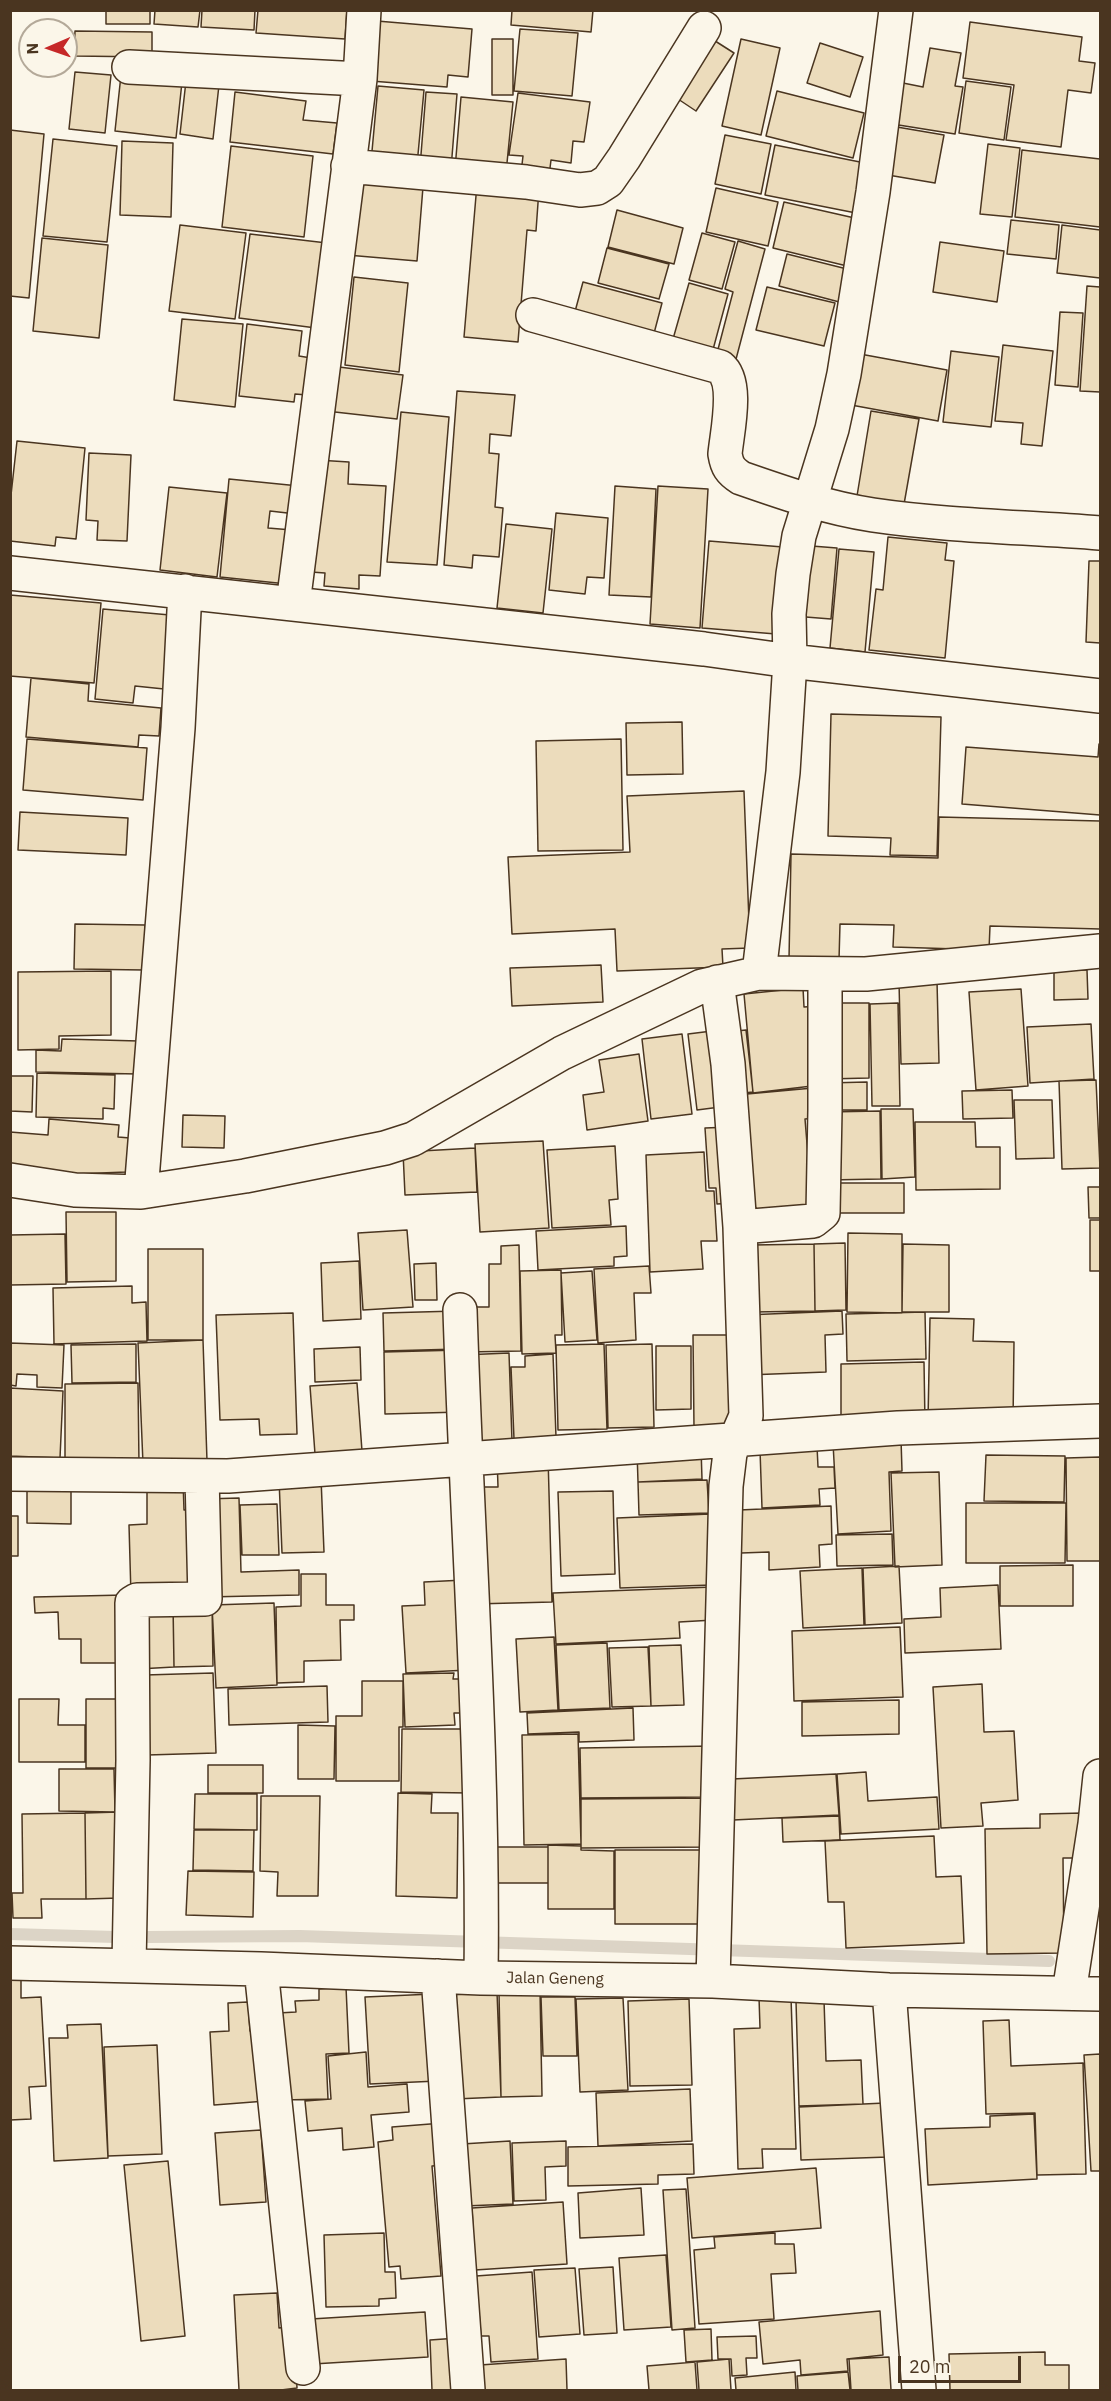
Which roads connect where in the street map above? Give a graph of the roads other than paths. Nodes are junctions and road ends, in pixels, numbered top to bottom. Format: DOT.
graph roads {
  1 [pos="364,10"];
  2 [pos="896,10"];
  3 [pos="704,27"];
  4 [pos="129,67"];
  5 [pos="360,79"];
  6 [pos="348,166"];
  7 [pos="533,315"];
  8 [pos="808,501"];
  9 [pos="1101,533"];
  10 [pos="10,573"];
  11 [pos="185,591"];
  12 [pos="293,604"];
  13 [pos="790,661"];
  14 [pos="1101,696"];
  15 [pos="1101,951"];
  16 [pos="759,973"];
  17 [pos="825,974"];
  18 [pos="717,982"];
  19 [pos="11,1181"];
  20 [pos="141,1191"];
  21 [pos="740,1227"];
  22 [pos="460,1310"];
  23 [pos="1101,1421"];
  24 [pos="736,1440"];
  25 [pos="464,1458"];
  26 [pos="10,1474"];
  27 [pos="202,1476"];
  28 [pos="1101,1776"];
  29 [pos="481,1952"];
  30 [pos="10,1963"];
  31 [pos="129,1965"];
  32 [pos="261,1969"];
  33 [pos="713,1971"];
  34 [pos="438,1976"];
  35 [pos="889,1990"];
  36 [pos="1085,1994"];
  37 [pos="303,2368"];
  38 [pos="468,2391"];
  39 [pos="919,2391"];
  1 -- 5 [label="street"];
  2 -- 8 [label="street"];
  3 -- 6 [label="street"];
  4 -- 5 [label="street"];
  5 -- 6 [label="street"];
  6 -- 12 [label="street"];
  7 -- 8 [label="street"];
  8 -- 9 [label="street"];
  8 -- 13 [label="street"];
  10 -- 11 [label="street"];
  11 -- 12 [label="street"];
  11 -- 20 [label="street"];
  12 -- 13 [label="street"];
  13 -- 14 [label="street"];
  13 -- 16 [label="street"];
  15 -- 17 [label="street"];
  16 -- 17 [label="street"];
  16 -- 18 [label="street"];
  17 -- 21 [label="street"];
  18 -- 20 [label="street"];
  18 -- 21 [label="street"];
  19 -- 20 [label="street"];
  21 -- 24 [label="street"];
  22 -- 25 [label="street"];
  23 -- 24 [label="street"];
  24 -- 25 [label="street"];
  24 -- 33 [label="street"];
  25 -- 27 [label="street"];
  25 -- 29 [label="street"];
  26 -- 27 [label="street"];
  27 -- 31 [label="street"];
  28 -- 36 [label="street"];
  29 -- 33 [label="street, Jalan Geneng"];
  29 -- 34 [label="street, Jalan Geneng"];
  30 -- 31 [label="street, Jalan Geneng"];
  31 -- 32 [label="street, Jalan Geneng"];
  32 -- 34 [label="street, Jalan Geneng"];
  32 -- 37 [label="street"];
  33 -- 35 [label="street, Jalan Geneng"];
  34 -- 38 [label="street"];
  35 -- 36 [label="street, Jalan Geneng"];
  35 -- 39 [label="street"];
}
